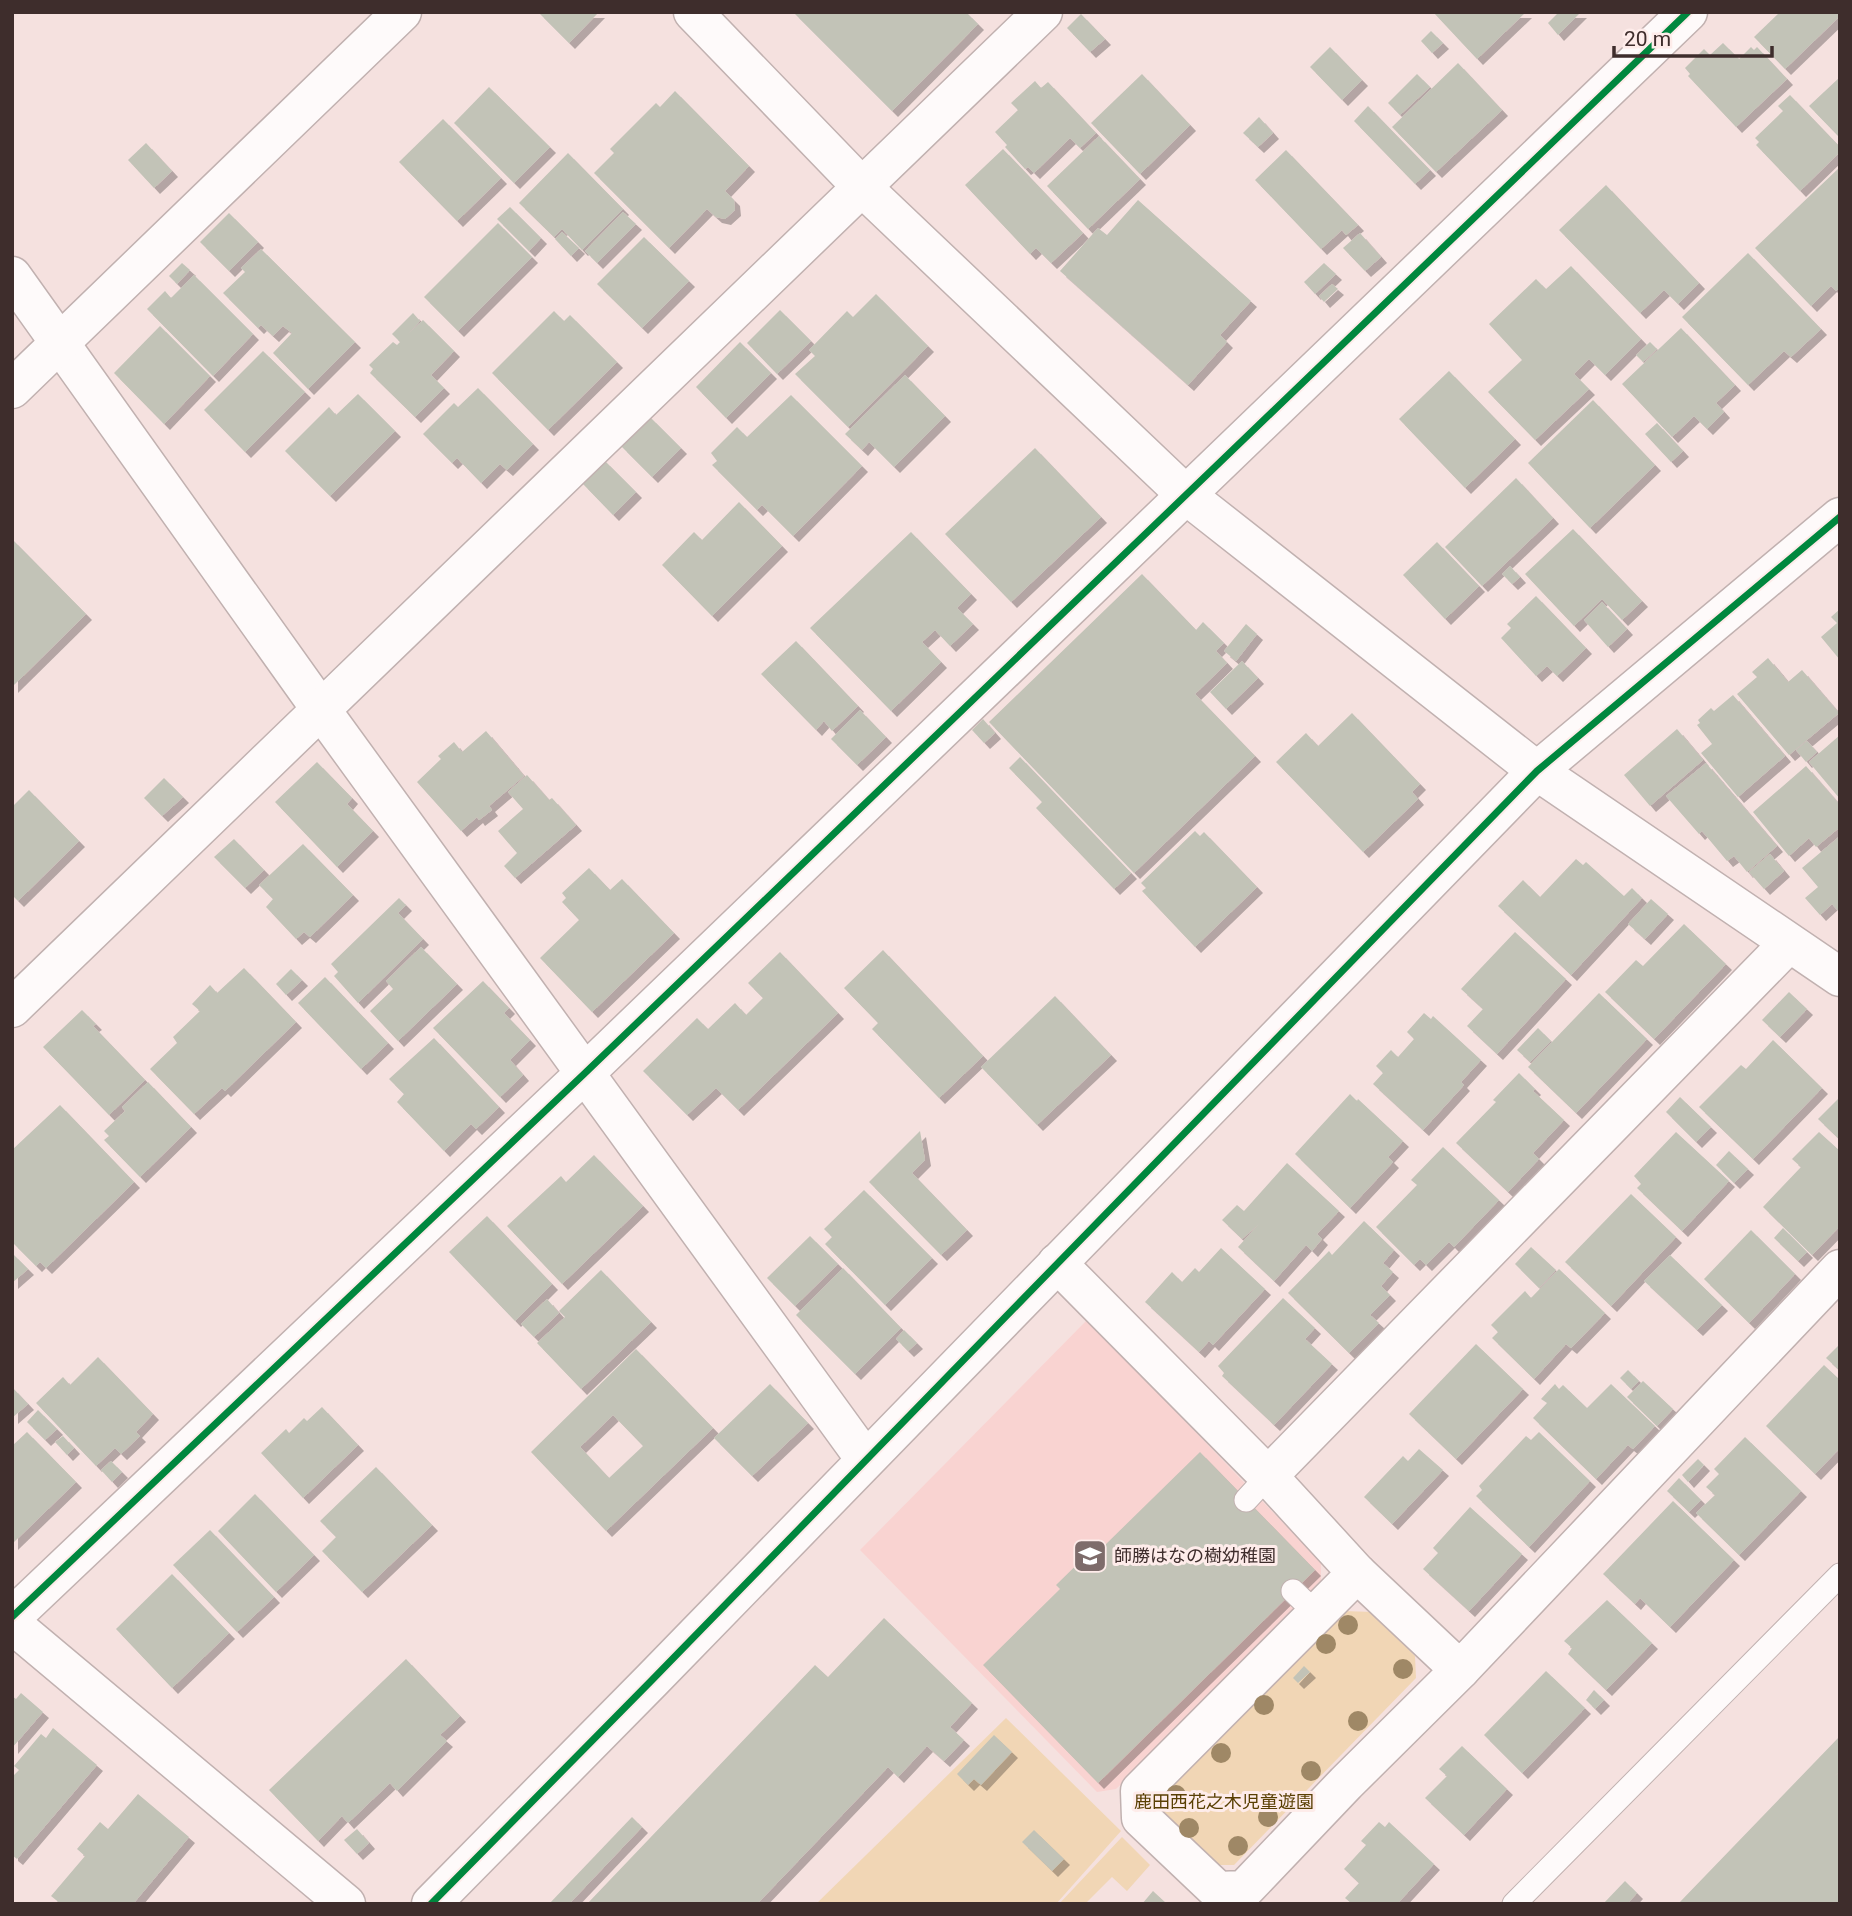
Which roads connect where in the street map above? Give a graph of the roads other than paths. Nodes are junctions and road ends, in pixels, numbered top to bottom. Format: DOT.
graph roads {
  1 [pos="402,12"];
  2 [pos="693,12"];
  3 [pos="1043,12"];
  4 [pos="1688,12"];
  5 [pos="862,187"];
  6 [pos="12,276"];
  7 [pos="60,343"];
  8 [pos="12,389"];
  9 [pos="1186,495"];
  10 [pos="1840,517"];
  11 [pos="322,711"];
  12 [pos="1537,771"];
  13 [pos="1788,944"];
  14 [pos="1840,977"];
  15 [pos="12,1008"];
  16 [pos="584,1074"];
  17 [pos="1057,1264"];
  18 [pos="1840,1269"];
  19 [pos="865,1459"];
  20 [pos="1257,1488"];
  21 [pos="1357,1573"];
  22 [pos="1840,1575"];
  23 [pos="12,1617"];
  24 [pos="12,1624"];
  25 [pos="1460,1670"];
  26 [pos="346,1904"];
  27 [pos="431,1904"];
  28 [pos="1514,1904"];
  1 -- 7 [label="street"];
  2 -- 5 [label="street"];
  3 -- 5 [label="street"];
  4 -- 9 [label="street"];
  5 -- 9 [label="street"];
  5 -- 11 [label="street"];
  6 -- 7 [label="street"];
  7 -- 8 [label="street"];
  7 -- 11 [label="street"];
  9 -- 12 [label="street"];
  9 -- 16 [label="street"];
  10 -- 12 [label="street"];
  11 -- 15 [label="street"];
  11 -- 16 [label="street"];
  12 -- 13 [label="street"];
  12 -- 17 [label="street"];
  13 -- 14 [label="street"];
  13 -- 20 [label="street"];
  16 -- 19 [label="street"];
  16 -- 23 [label="street"];
  17 -- 19 [label="street"];
  17 -- 20 [label="street"];
  18 -- 25 [label="street"];
  19 -- 27 [label="street"];
  20 -- 21 [label="street"];
  21 -- 25 [label="street"];
  21 -- 25 [label="street"];
  22 -- 28 [label="lane"];
  24 -- 26 [label="street"];
}
